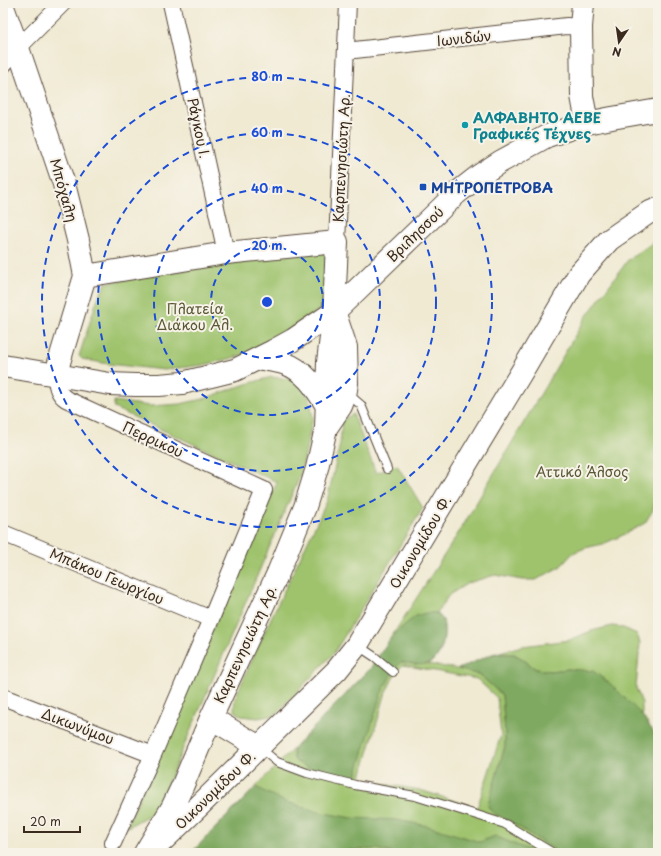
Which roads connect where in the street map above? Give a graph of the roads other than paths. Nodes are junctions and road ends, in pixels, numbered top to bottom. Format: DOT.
graph roads {
  1 [pos="63,3"];
  2 [pos="170,3"];
  3 [pos="348,3"];
  4 [pos="583,3"];
  5 [pos="3,7"];
  6 [pos="581,27"];
  7 [pos="18,48"];
  8 [pos="346,51"];
  9 [pos="3,65"];
  10 [pos="658,110"];
  11 [pos="587,123"];
  12 [pos="658,209"];
  13 [pos="337,242"];
  14 [pos="226,253"];
  15 [pos="85,276"];
  16 [pos="334,312"];
  17 [pos="259,358"];
  18 [pos="3,366"];
  19 [pos="56,375"];
  20 [pos="336,401"];
  21 [pos="387,469"];
  22 [pos="3,533"];
  23 [pos="211,619"];
  24 [pos="357,645"];
  25 [pos="393,672"];
  26 [pos="3,697"];
  27 [pos="211,718"];
  28 [pos="259,747"];
  29 [pos="153,755"];
  30 [pos="113,843"];
  31 [pos="145,853"];
  32 [pos="149,853"];
  33 [pos="553,853"];
  1 -- 7 [label="street"];
  2 -- 14 [label="street, Ράγκου Ι."];
  3 -- 8 [label="street, Καρπενησιώτη Αρ."];
  4 -- 6 [label="street"];
  5 -- 7 [label="street, Μπόχαλη"];
  6 -- 8 [label="street, Ιωνιδών"];
  6 -- 11 [label="street"];
  7 -- 9 [label="street"];
  7 -- 15 [label="street, Μπόχαλη"];
  8 -- 13 [label="street, Καρπενησιώτη Αρ."];
  10 -- 11 [label="street, Βριλησσού"];
  11 -- 16 [label="street, Βριλησσού"];
  12 -- 24 [label="street, Οικονομίδου Φ."];
  13 -- 14 [label="street"];
  13 -- 16 [label="street, Καρπενησιώτη Αρ."];
  14 -- 15 [label="street"];
  15 -- 19 [label="street, Μπόχαλη"];
  16 -- 17 [label="street, Βριλησσού"];
  16 -- 20 [label="street, Καρπενησιώτη Αρ."];
  17 -- 19 [label="street, Βριλησσού"];
  17 -- 20 [label="street"];
  18 -- 19 [label="street, Βριλησσού"];
  19 -- 23 [label="street, Περρικου"];
  20 -- 21 [label="lane"];
  20 -- 27 [label="street, Καρπενησιώτη Αρ."];
  22 -- 23 [label="street, Μπάκου Γεωργίου"];
  23 -- 29 [label="street"];
  24 -- 25 [label="lane"];
  24 -- 28 [label="street, Οικονομίδου Φ."];
  26 -- 29 [label="street, Δικωνύμου"];
  27 -- 28 [label="street"];
  27 -- 31 [label="street, Καρπενησιώτη Αρ."];
  28 -- 32 [label="street, Οικονομίδου Φ."];
  28 -- 33 [label="lane"];
  29 -- 30 [label="street"];
}
